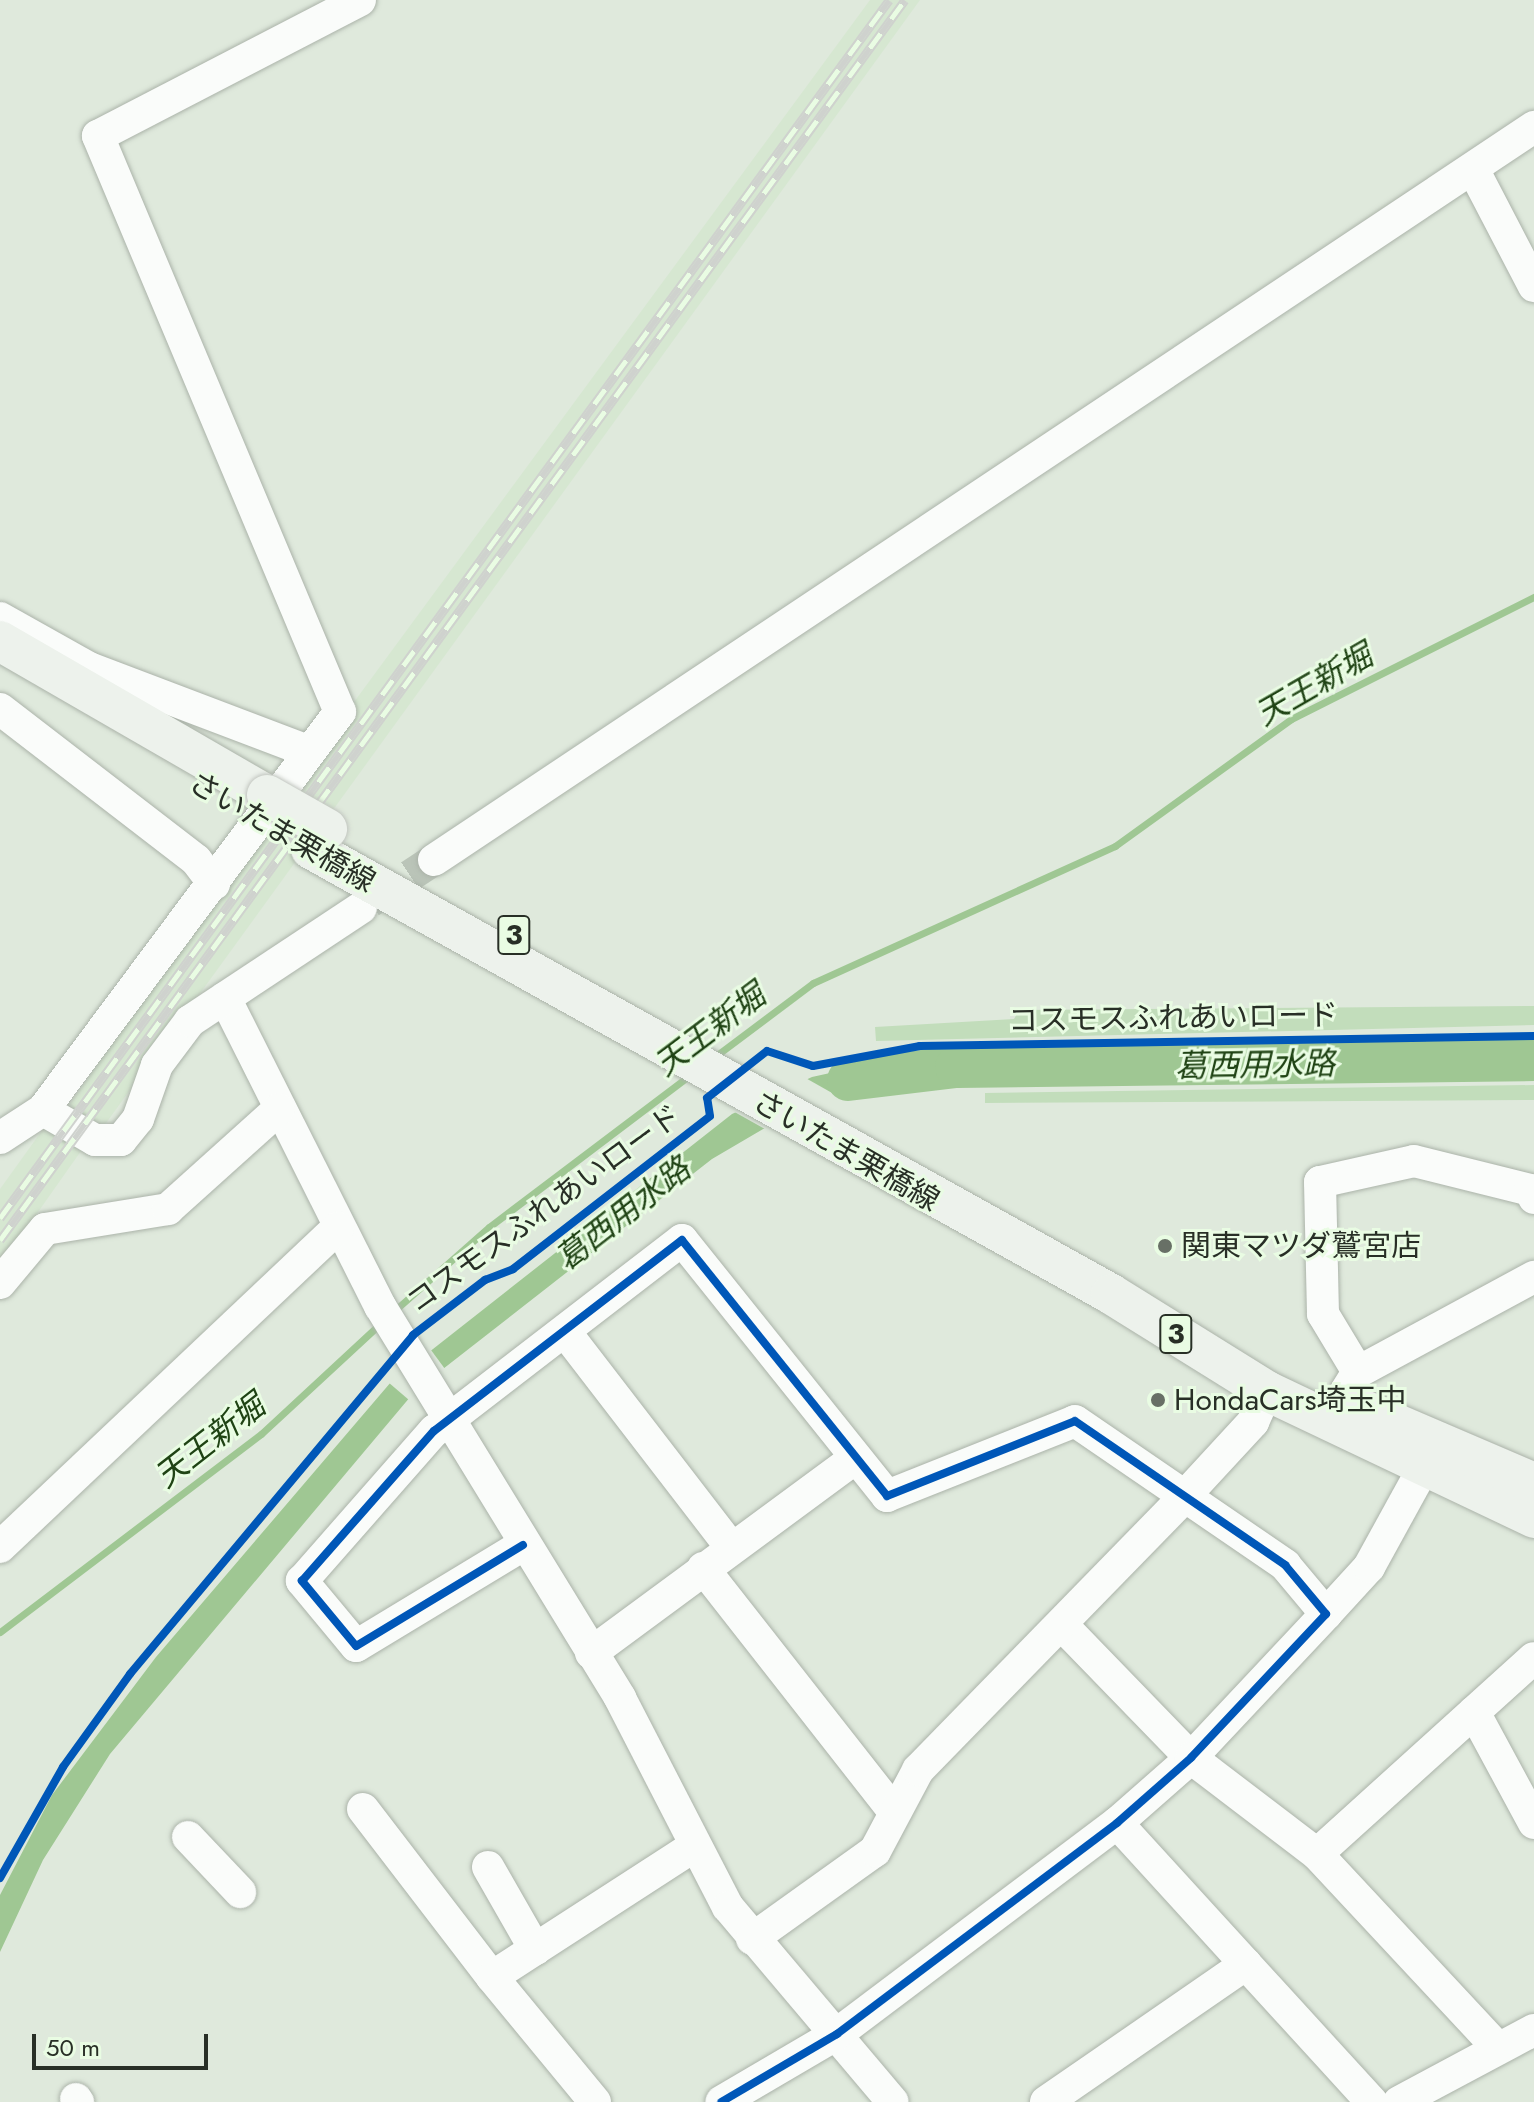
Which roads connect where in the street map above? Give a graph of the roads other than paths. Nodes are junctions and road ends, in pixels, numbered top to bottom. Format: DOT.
graph roads {
  1 [pos="360,0"];
  2 [pos="1534,127"];
  3 [pos="1473,169"];
  4 [pos="1534,286"];
  5 [pos="0,618"];
  6 [pos="0,641"];
  7 [pos="0,671"];
  8 [pos="0,709"];
  9 [pos="310,752"];
  10 [pos="260,806"];
  11 [pos="434,860"];
  12 [pos="214,884"];
  13 [pos="361,908"];
  14 [pos="225,998"];
  15 [pos="279,1109"];
  16 [pos="43,1110"];
  17 [pos="839,1133"];
  18 [pos="0,1138"];
  19 [pos="1534,1198"];
  20 [pos="338,1227"];
  21 [pos="1534,1277"];
  22 [pos="0,1283"];
  23 [pos="566,1333"];
  24 [pos="1349,1386"];
  25 [pos="1267,1391"];
  26 [pos="447,1420"];
  27 [pos="854,1459"];
  28 [pos="1424,1467"];
  29 [pos="1534,1483"];
  30 [pos="1182,1499"];
  31 [pos="1534,1518"];
  32 [pos="523,1545"];
  33 [pos="0,1547"];
  34 [pos="731,1547"];
  35 [pos="703,1568"];
  36 [pos="1326,1614"];
  37 [pos="1063,1626"];
  38 [pos="591,1653"];
  39 [pos="1534,1658"];
  40 [pos="1474,1712"];
  41 [pos="1191,1758"];
  42 [pos="363,1809"];
  43 [pos="893,1810"];
  44 [pos="1117,1823"];
  45 [pos="1534,1823"];
  46 [pos="188,1837"];
  47 [pos="693,1847"];
  48 [pos="1317,1854"];
  49 [pos="488,1867"];
  50 [pos="240,1892"];
  51 [pos="752,1939"];
  52 [pos="535,1949"];
  53 [pos="1246,1964"];
  54 [pos="492,1977"];
  55 [pos="1534,2030"];
  56 [pos="837,2034"];
  57 [pos="1497,2047"];
  58 [pos="1407,2100"];
  59 [pos="595,2102"];
  60 [pos="721,2102"];
  61 [pos="893,2102"];
  62 [pos="1046,2102"];
  63 [pos="1372,2102"];
  1 -- 9 [label="street"];
  2 -- 3 [label="street"];
  3 -- 4 [label="street"];
  3 -- 11 [label="street"];
  5 -- 9 [label="street"];
  6 -- 10 [label="main road, さいたま栗橋線 / 3"];
  7 -- 10 [label="main road, さいたま栗橋線 / 3"];
  8 -- 12 [label="street"];
  9 -- 12 [label="street"];
  10 -- 17 [label="main road, さいたま栗橋線 / 3"];
  12 -- 16 [label="street"];
  13 -- 14 [label="street"];
  14 -- 15 [label="street"];
  14 -- 16 [label="street"];
  15 -- 20 [label="street"];
  15 -- 22 [label="street"];
  16 -- 18 [label="street"];
  17 -- 24 [label="main road, さいたま栗橋線 / 3"];
  17 -- 25 [label="main road, さいたま栗橋線 / 3"];
  19 -- 24 [label="street"];
  20 -- 26 [label="street"];
  20 -- 33 [label="street"];
  21 -- 24 [label="street"];
  23 -- 26 [label="street"];
  23 -- 27 [label="street"];
  23 -- 34 [label="street"];
  24 -- 29 [label="main road, さいたま栗橋線 / 3"];
  25 -- 28 [label="main road, さいたま栗橋線 / 3"];
  25 -- 30 [label="street"];
  26 -- 32 [label="street"];
  26 -- 32 [label="street"];
  27 -- 30 [label="street"];
  27 -- 34 [label="street"];
  28 -- 31 [label="main road, さいたま栗橋線 / 3"];
  28 -- 36 [label="street"];
  30 -- 36 [label="street"];
  30 -- 37 [label="street"];
  32 -- 38 [label="street"];
  34 -- 35 [label="street"];
  35 -- 38 [label="street"];
  35 -- 43 [label="street"];
  36 -- 41 [label="street"];
  37 -- 41 [label="street"];
  37 -- 43 [label="street"];
  38 -- 47 [label="street"];
  39 -- 40 [label="street"];
  40 -- 45 [label="street"];
  40 -- 48 [label="street"];
  41 -- 44 [label="street"];
  41 -- 48 [label="street"];
  42 -- 54 [label="street"];
  43 -- 51 [label="street"];
  44 -- 53 [label="street"];
  44 -- 56 [label="street"];
  46 -- 50 [label="street"];
  47 -- 51 [label="street"];
  47 -- 52 [label="street"];
  48 -- 57 [label="street"];
  49 -- 52 [label="street"];
  51 -- 56 [label="street"];
  52 -- 54 [label="street"];
  53 -- 62 [label="street"];
  53 -- 63 [label="street"];
  54 -- 59 [label="street"];
  55 -- 57 [label="street"];
  56 -- 60 [label="street"];
  56 -- 61 [label="street"];
  57 -- 58 [label="street"];
}
